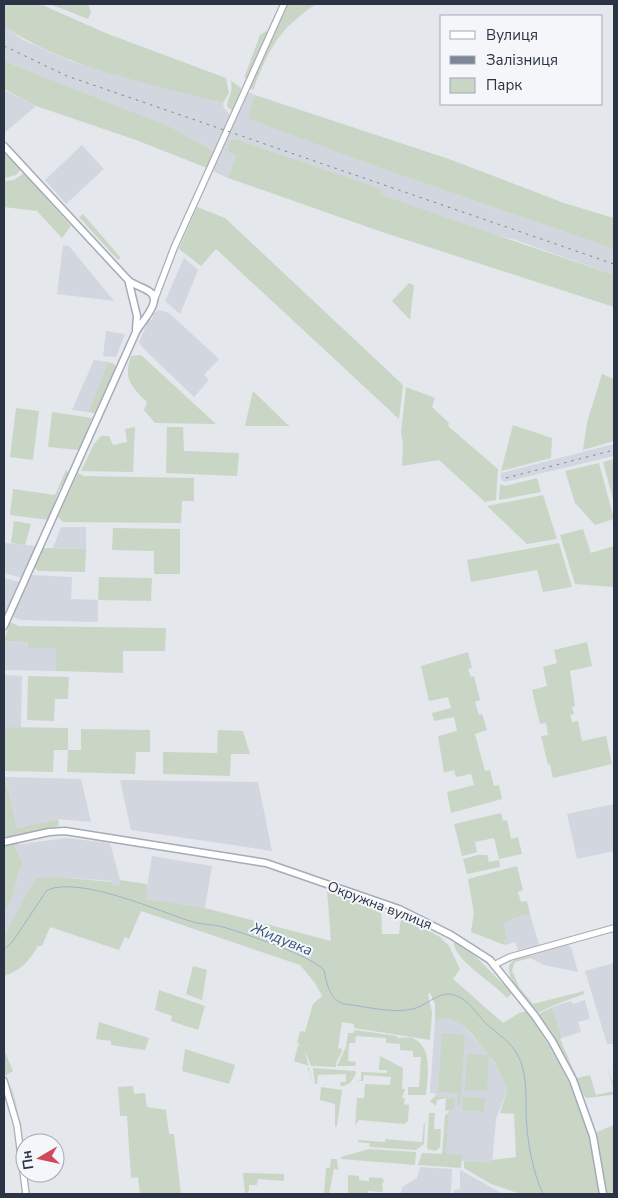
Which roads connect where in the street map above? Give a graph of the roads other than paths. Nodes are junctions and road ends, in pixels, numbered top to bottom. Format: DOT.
graph roads {
  1 [pos="284,4"];
  2 [pos="4,146"];
  3 [pos="129,281"];
  4 [pos="158,284"];
  5 [pos="145,290"];
  6 [pos="133,296"];
  7 [pos="155,298"];
  8 [pos="134,308"];
  9 [pos="149,311"];
  10 [pos="136,332"];
  11 [pos="4,626"];
  12 [pos="4,842"];
  13 [pos="614,928"];
  14 [pos="494,965"];
  15 [pos="4,1081"];
  16 [pos="26,1194"];
  17 [pos="602,1194"];
  1 -- 4 [label="street"];
  2 -- 3 [label="main road"];
  3 -- 5 [label="main road"];
  3 -- 6 [label="main road"];
  4 -- 5 [label="street"];
  4 -- 7 [label="street"];
  5 -- 6 [label="main road"];
  5 -- 7 [label="main road"];
  6 -- 8 [label="main road"];
  7 -- 9 [label="main road"];
  8 -- 9 [label="main road"];
  8 -- 10 [label="main road"];
  9 -- 10 [label="main road"];
  10 -- 11 [label="main road"];
  12 -- 14 [label="main road, Окружна вулиця"];
  13 -- 14 [label="street"];
  14 -- 17 [label="main road, Окружна вулиця"];
  15 -- 16 [label="street"];
}
